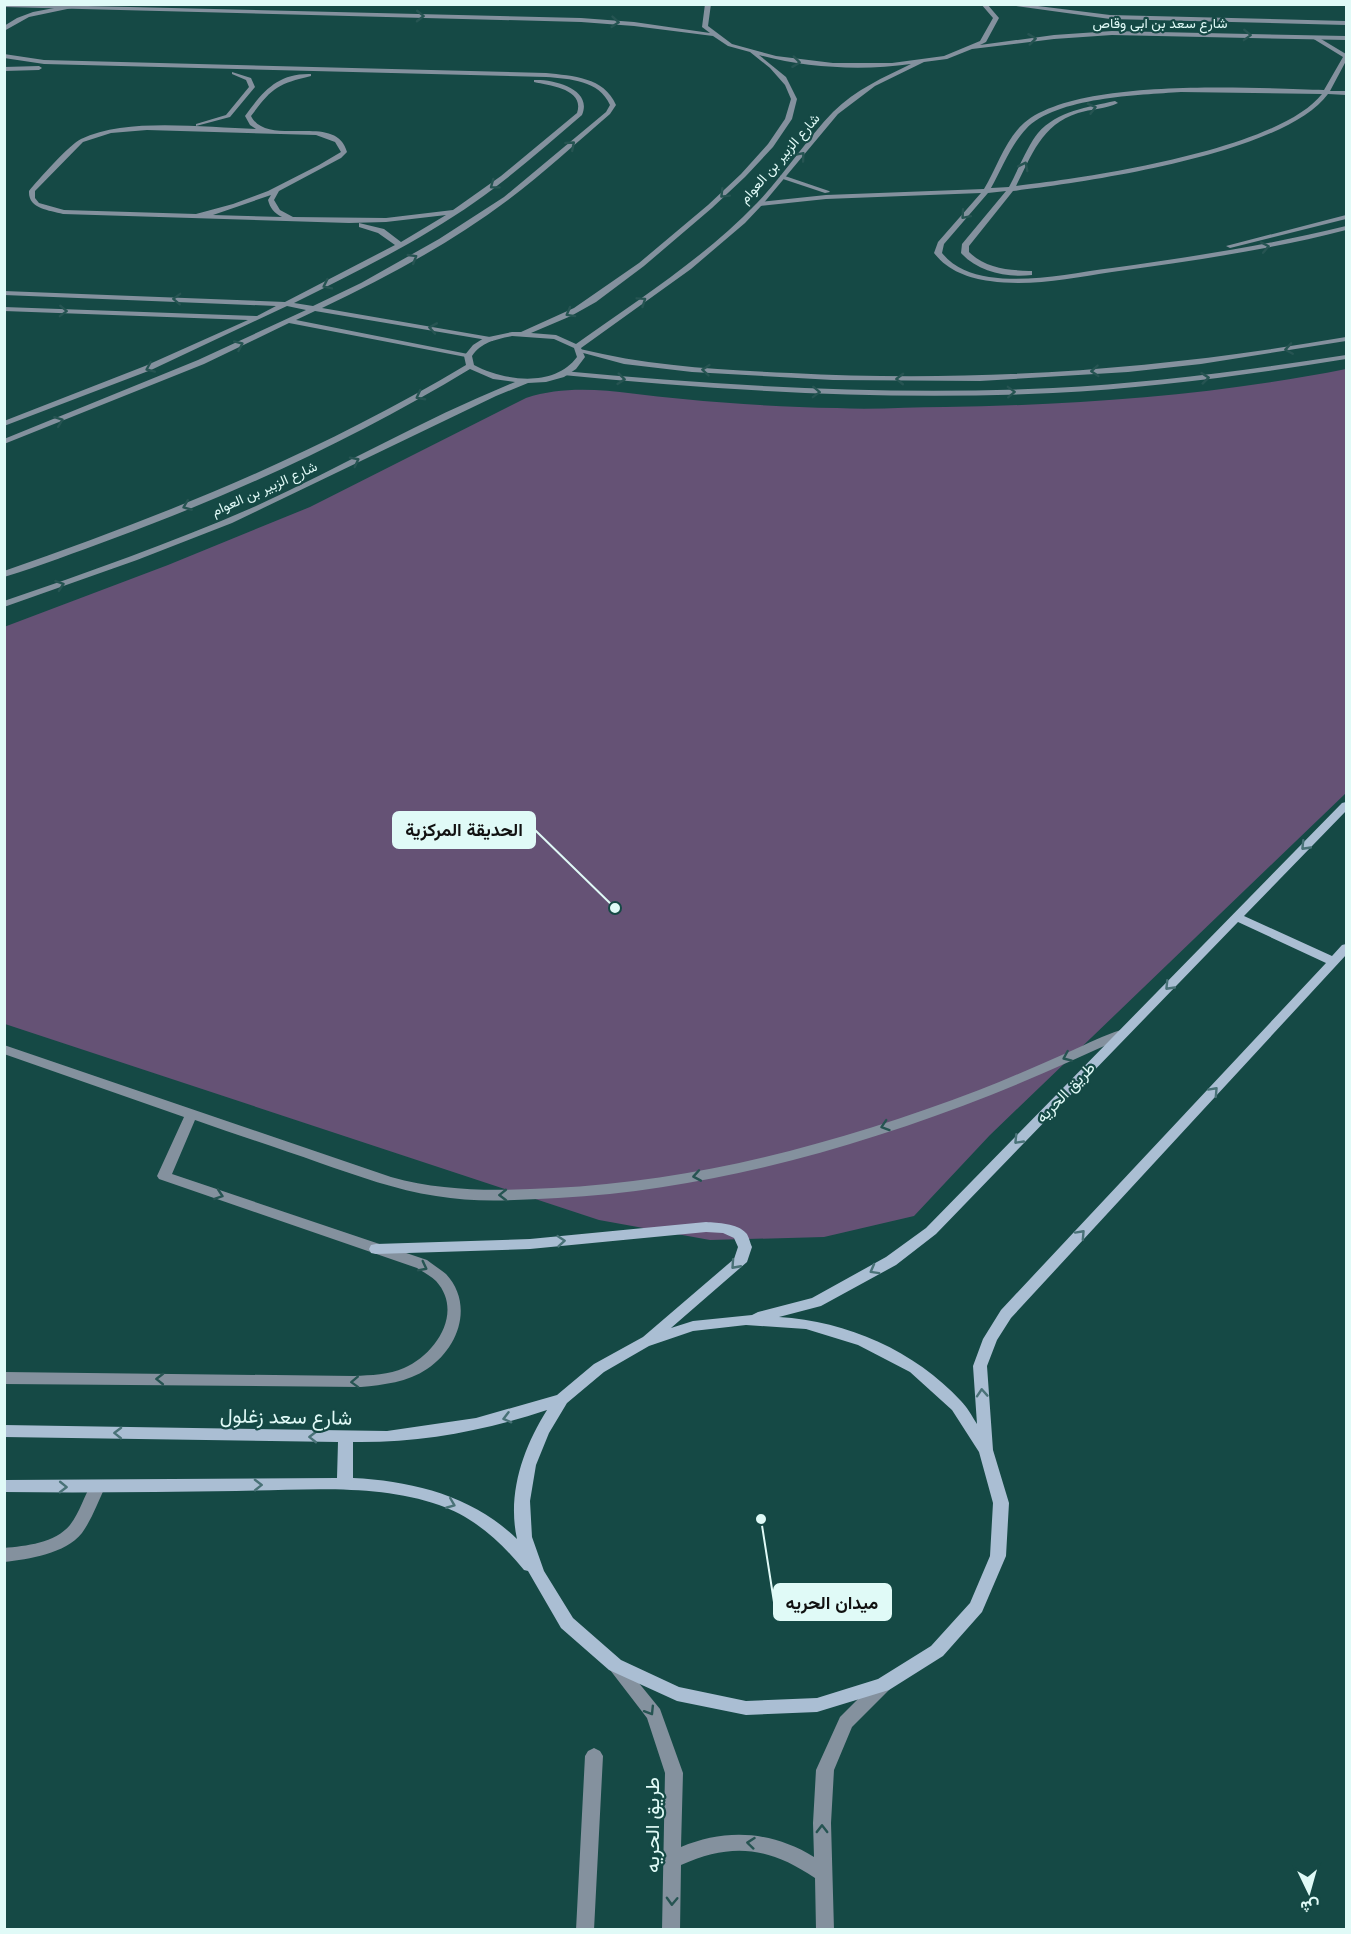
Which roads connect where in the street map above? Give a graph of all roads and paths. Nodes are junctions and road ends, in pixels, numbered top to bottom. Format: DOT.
graph roads {
  1 [pos="555,4"];
  2 [pos="606,4"];
  3 [pos="708,4"];
  4 [pos="983,4"];
  5 [pos="1004,4"];
  6 [pos="4,5"];
  7 [pos="70,7"];
  8 [pos="1347,23"];
  9 [pos="4,29"];
  10 [pos="711,35"];
  11 [pos="1314,37"];
  12 [pos="1347,38"];
  13 [pos="974,48"];
  14 [pos="752,53"];
  15 [pos="4,56"];
  16 [pos="1346,56"];
  17 [pos="922,61"];
  18 [pos="4,69"];
  19 [pos="234,73"];
  20 [pos="421,74"];
  21 [pos="309,75"];
  22 [pos="1347,93"];
  23 [pos="1323,96"];
  24 [pos="1347,100"];
  25 [pos="241,101"];
  26 [pos="259,101"];
  27 [pos="177,129"];
  28 [pos="264,132"];
  29 [pos="782,177"];
  30 [pos="1012,188"];
  31 [pos="986,191"];
  32 [pos="276,192"];
  33 [pos="840,195"];
  34 [pos="760,204"];
  35 [pos="457,212"];
  36 [pos="197,216"];
  37 [pos="1347,217"];
  38 [pos="298,220"];
  39 [pos="349,221"];
  40 [pos="1347,228"];
  41 [pos="401,246"];
  42 [pos="1201,251"];
  43 [pos="1209,257"];
  44 [pos="4,293"];
  45 [pos="287,304"];
  46 [pos="320,308"];
  47 [pos="4,309"];
  48 [pos="35,310"];
  49 [pos="4,317"];
  50 [pos="260,318"];
  51 [pos="291,321"];
  52 [pos="524,333"];
  53 [pos="490,339"];
  54 [pos="1347,339"];
  55 [pos="579,349"];
  56 [pos="1347,357"];
  57 [pos="469,361"];
  58 [pos="563,373"];
  59 [pos="528,381"];
  60 [pos="4,424"];
  61 [pos="4,442"];
  62 [pos="4,574"];
  63 [pos="4,604"];
  64 [pos="1347,805"];
  65 [pos="1236,917"];
  66 [pos="1347,948"];
  67 [pos="1334,962"];
  68 [pos="1121,1034"];
  69 [pos="4,1049"];
  70 [pos="192,1113"];
  71 [pos="376,1249"];
  72 [pos="746,1320"];
  73 [pos="644,1342"];
  74 [pos="4,1378"];
  75 [pos="562,1399"];
  76 [pos="4,1431"];
  77 [pos="346,1438"];
  78 [pos="986,1451"];
  79 [pos="345,1485"];
  80 [pos="4,1486"];
  81 [pos="97,1487"];
  82 [pos="4,1555"];
  83 [pos="537,1573"];
  84 [pos="615,1665"];
  85 [pos="883,1685"];
  86 [pos="594,1756"];
  87 [pos="672,1860"];
  88 [pos="823,1873"];
  89 [pos="585,1929"];
  90 [pos="671,1929"];
  91 [pos="825,1929"];
  1 -- 2 [label="street"];
  3 -- 10 [label="street"];
  4 -- 13 [label="street"];
  5 -- 8 [label="street, شارع سعد بن ابى وقاص"];
  6 -- 7 [label="street"];
  7 -- 9 [label="street"];
  7 -- 10 [label="street, one-way"];
  10 -- 14 [label="street"];
  11 -- 12 [label="street, شارع سعد بن ابى وقاص"];
  13 -- 11 [label="street, شارع سعد بن ابى وقاص, one-way"];
  11 -- 16 [label="street"];
  13 -- 17 [label="street"];
  14 -- 17 [label="street, one-way"];
  14 -- 52 [label="street, شارع الزبير بن العوام, one-way"];
  15 -- 20 [label="street"];
  16 -- 23 [label="street"];
  29 -- 17 [label="street, شارع الزبير بن العوام, one-way"];
  18 -- 19 [label="street"];
  19 -- 21 [label="street"];
  19 -- 25 [label="street"];
  20 -- 21 [label="street"];
  20 -- 35 [label="street, one-way"];
  46 -- 20 [label="street, one-way"];
  21 -- 26 [label="street"];
  22 -- 23 [label="street"];
  23 -- 24 [label="street"];
  23 -- 30 [label="street"];
  30 -- 23 [label="street, one-way"];
  23 -- 31 [label="street"];
  25 -- 26 [label="street"];
  25 -- 27 [label="street"];
  26 -- 28 [label="street"];
  27 -- 28 [label="street"];
  27 -- 36 [label="street"];
  28 -- 32 [label="street"];
  29 -- 33 [label="street"];
  29 -- 34 [label="street, شارع الزبير بن العوام"];
  30 -- 31 [label="street"];
  30 -- 42 [label="street"];
  31 -- 33 [label="street"];
  31 -- 43 [label="street, one-way"];
  32 -- 36 [label="street"];
  32 -- 38 [label="street"];
  33 -- 34 [label="street"];
  55 -- 34 [label="street, شارع الزبير بن العوام, one-way"];
  35 -- 39 [label="street"];
  35 -- 41 [label="street"];
  36 -- 38 [label="street"];
  37 -- 42 [label="street"];
  38 -- 39 [label="street"];
  39 -- 41 [label="street"];
  43 -- 40 [label="street, one-way"];
  41 -- 45 [label="street, one-way"];
  42 -- 43 [label="street"];
  45 -- 44 [label="street, one-way"];
  45 -- 46 [label="street"];
  45 -- 50 [label="street"];
  46 -- 51 [label="street"];
  53 -- 46 [label="street, one-way"];
  47 -- 48 [label="street"];
  48 -- 49 [label="street"];
  48 -- 50 [label="street, one-way"];
  50 -- 51 [label="street"];
  50 -- 60 [label="street, one-way"];
  51 -- 57 [label="street"];
  61 -- 51 [label="street, one-way"];
  52 -- 53 [label="street"];
  52 -- 55 [label="street"];
  53 -- 57 [label="street, شارع الزبير بن العوام"];
  54 -- 55 [label="street, one-way"];
  55 -- 58 [label="street, شارع الزبير بن العوام"];
  58 -- 56 [label="street, one-way"];
  57 -- 59 [label="street"];
  57 -- 62 [label="street, شارع الزبير بن العوام, one-way"];
  58 -- 59 [label="street"];
  63 -- 59 [label="street, شارع الزبير بن العوام, one-way"];
  64 -- 65 [label="main road, طريق الحريه, one-way"];
  65 -- 67 [label="main road"];
  65 -- 68 [label="main road, طريق الحريه, one-way"];
  66 -- 67 [label="main road"];
  78 -- 67 [label="main road, one-way"];
  68 -- 70 [label="street, one-way"];
  68 -- 72 [label="main road, طريق الحريه, one-way"];
  69 -- 70 [label="street"];
  70 -- 71 [label="street, one-way"];
  71 -- 73 [label="main road, one-way"];
  71 -- 74 [label="street, one-way"];
  72 -- 73 [label="main road"];
  72 -- 78 [label="main road"];
  73 -- 75 [label="main road"];
  75 -- 77 [label="main road, شارع سعد زغلول, one-way"];
  75 -- 83 [label="main road"];
  77 -- 76 [label="main road, شارع سعد زغلول, one-way"];
  77 -- 79 [label="main road"];
  78 -- 85 [label="main road"];
  81 -- 79 [label="main road, one-way"];
  79 -- 83 [label="main road, one-way"];
  80 -- 81 [label="main road, one-way"];
  81 -- 82 [label="street"];
  83 -- 84 [label="main road"];
  84 -- 85 [label="main road"];
  84 -- 87 [label="street, طريق الحريه, one-way"];
  88 -- 85 [label="street, one-way"];
  86 -- 89 [label="street"];
  88 -- 87 [label="street, one-way"];
  87 -- 90 [label="street, طريق الحريه, one-way"];
  88 -- 91 [label="street"];
}
